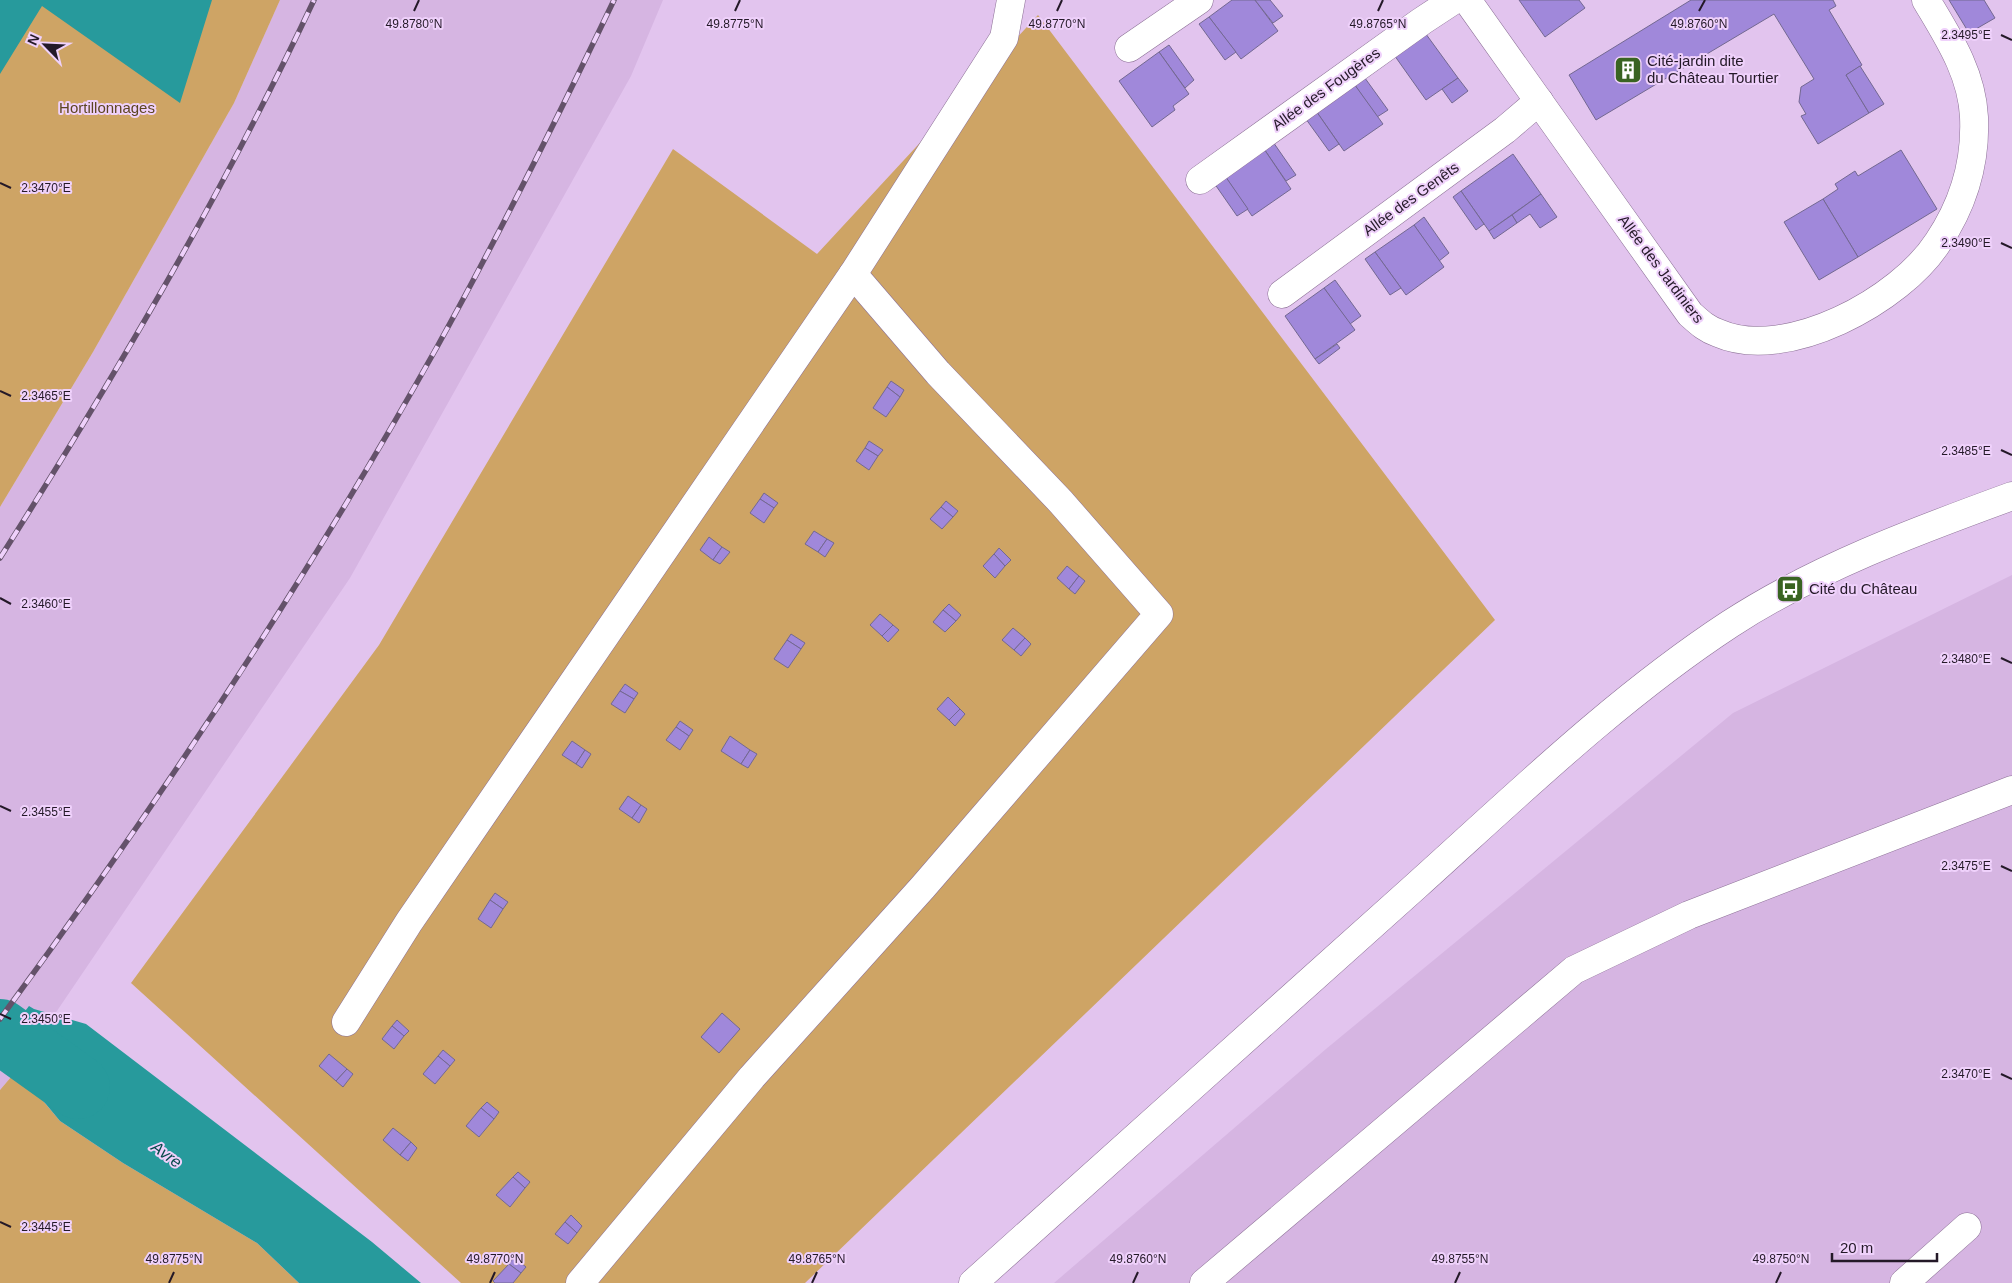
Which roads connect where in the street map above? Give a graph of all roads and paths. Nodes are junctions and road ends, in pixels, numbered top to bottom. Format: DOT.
graph roads {
  1 [pos="1012,0"];
  2 [pos="1199,0"];
  3 [pos="1454,0"];
  4 [pos="1467,0"];
  5 [pos="1926,0"];
  6 [pos="1130,48"];
  7 [pos="1539,101"];
  8 [pos="1200,180"];
  9 [pos="853,274"];
  10 [pos="1282,294"];
  11 [pos="2012,496"];
  12 [pos="2012,790"];
  13 [pos="346,1022"];
  14 [pos="1967,1227"];
  15 [pos="580,1283"];
  16 [pos="973,1283"];
  17 [pos="1204,1283"];
  18 [pos="1904,1283"];
  1 -- 9 [label="main road"];
  2 -- 6 [label="main road"];
  3 -- 8 [label="main road, Allée des Fougères"];
  4 -- 7 [label="main road, Allée des Jardiniers"];
  5 -- 7 [label="main road, Allée des Jardiniers"];
  7 -- 10 [label="main road, Allée des Genêts"];
  9 -- 13 [label="main road"];
  9 -- 15 [label="main road"];
  11 -- 16 [label="main road"];
  12 -- 17 [label="main road"];
  14 -- 18 [label="main road"];
}
